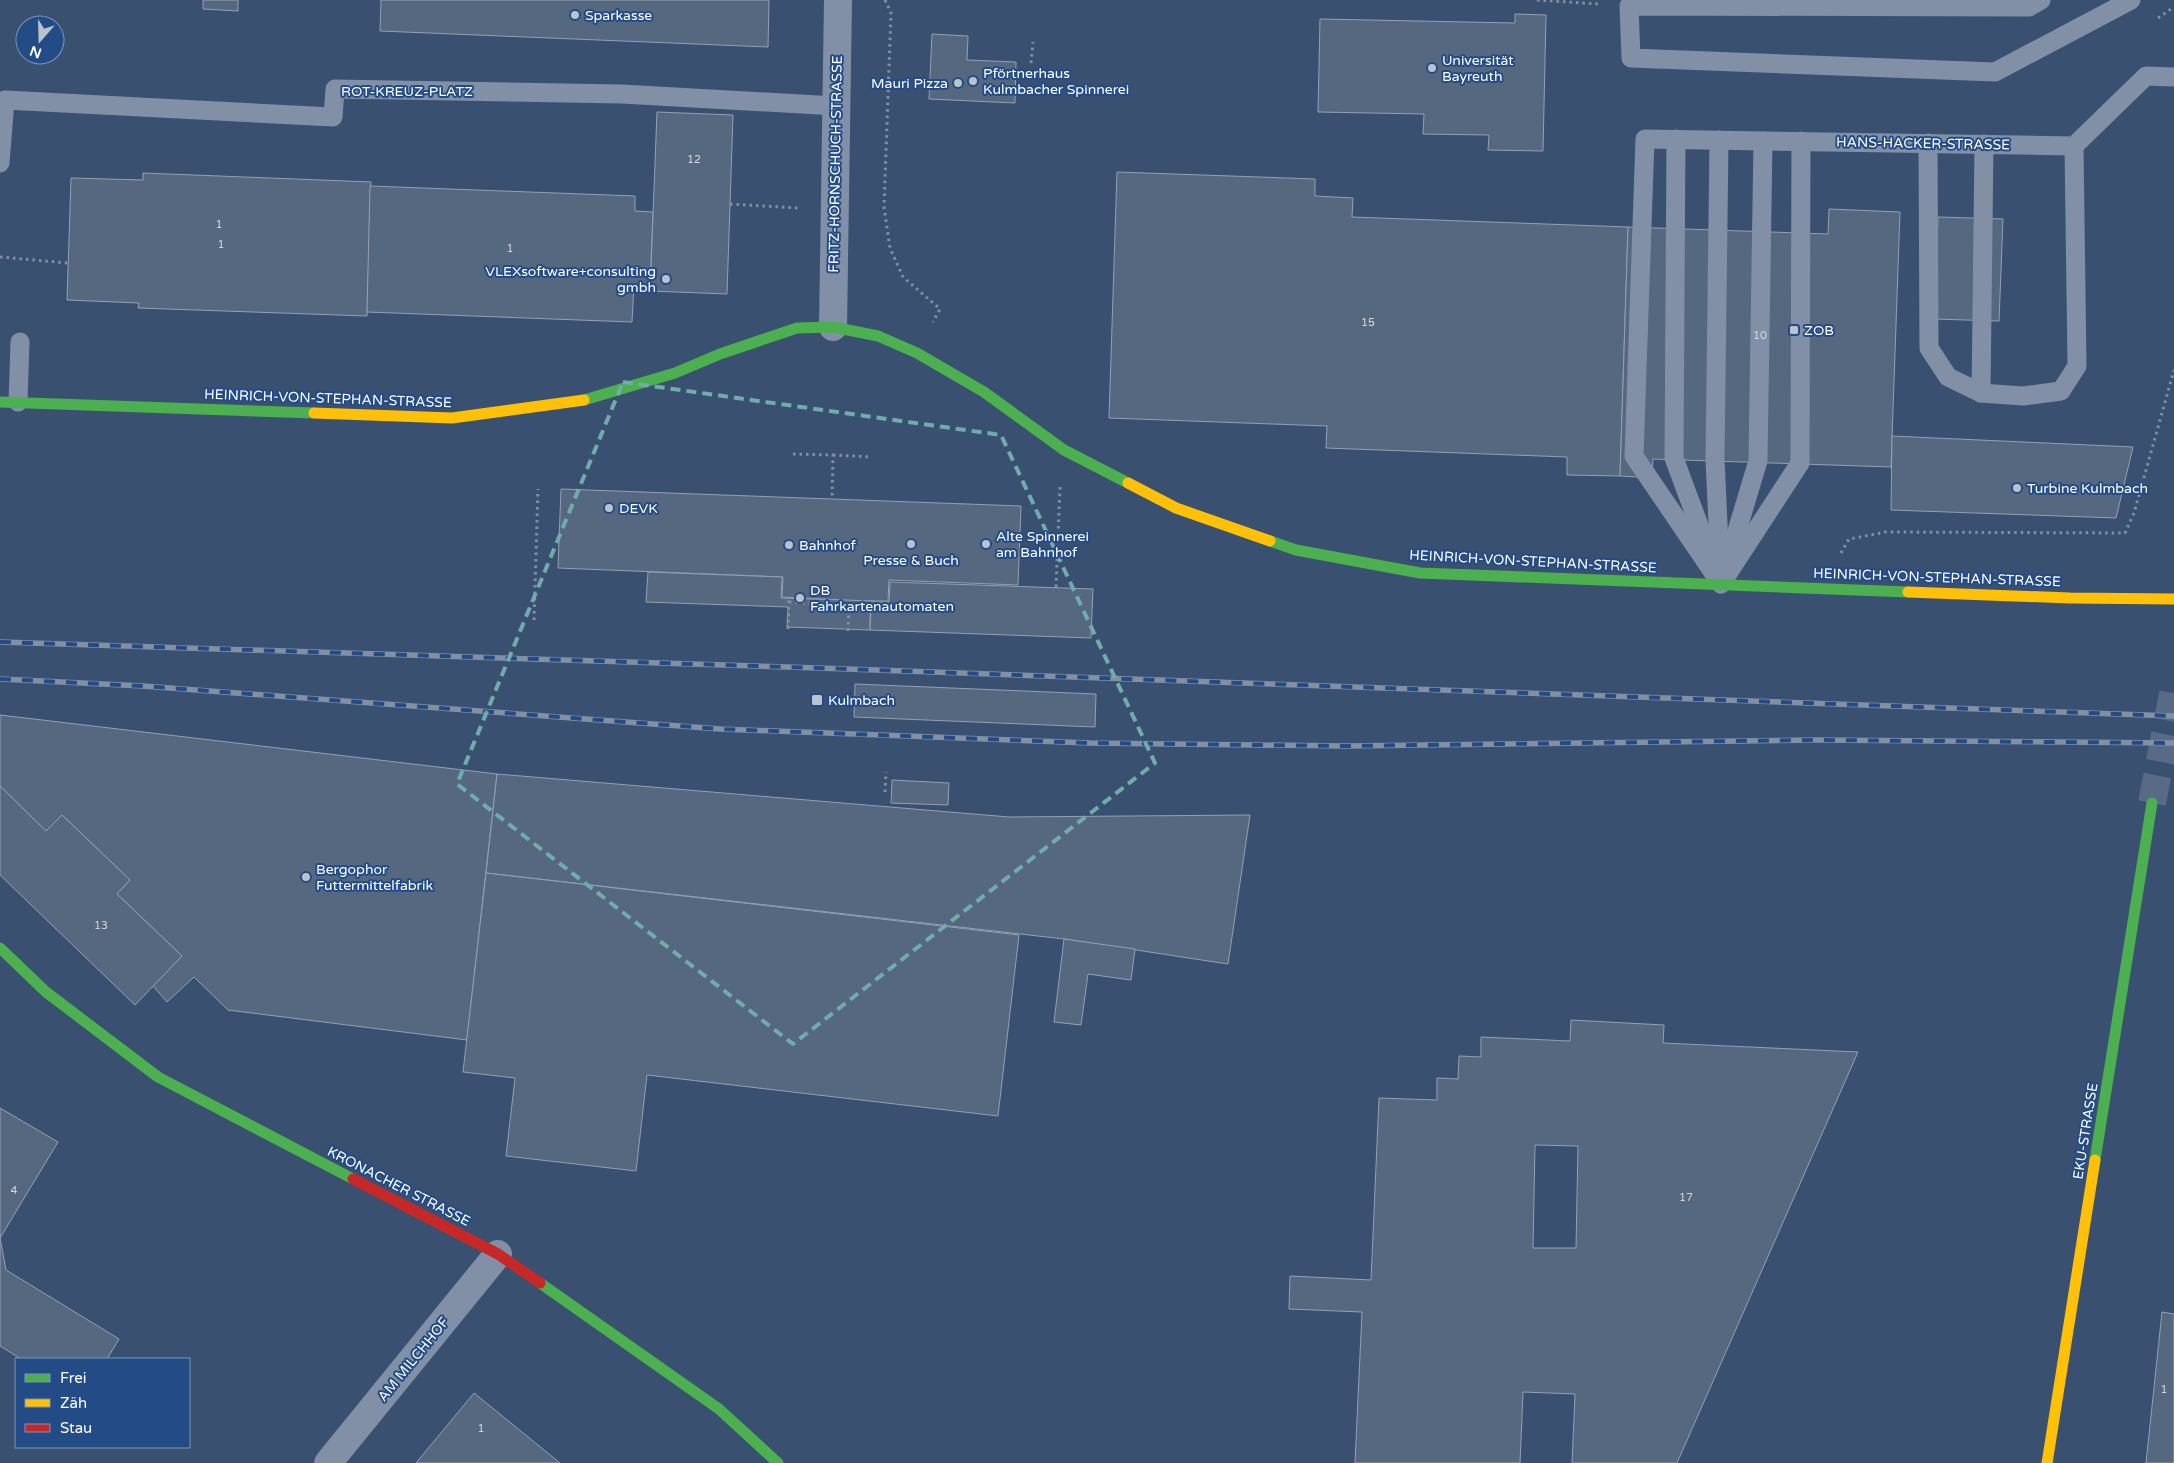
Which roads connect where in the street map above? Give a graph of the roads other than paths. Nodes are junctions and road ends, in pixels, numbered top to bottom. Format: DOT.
graph roads {
  1 [pos="838,0"];
  2 [pos="2041,0"];
  3 [pos="2131,0"];
  4 [pos="2174,77"];
  5 [pos="836,106"];
  6 [pos="1676,139"];
  7 [pos="1719,140"];
  8 [pos="1763,141"];
  9 [pos="1801,141"];
  10 [pos="1928,143"];
  11 [pos="1984,144"];
  12 [pos="2074,146"];
  13 [pos="0,163"];
  14 [pos="833,327"];
  15 [pos="20,342"];
  16 [pos="1981,393"];
  17 [pos="9,402"];
  18 [pos="1721,584"];
  19 [pos="2174,599"];
  20 [pos="2152,803"];
  21 [pos="0,948"];
  22 [pos="498,1254"];
  23 [pos="328,1463"];
  24 [pos="778,1463"];
  25 [pos="2047,1463"];
  1 -- 5 [label="street, FRITZ-HORNSCHUCH-STRASSE"];
  2 -- 3 [label="lane"];
  4 -- 12 [label="lane"];
  5 -- 13 [label="lane, ROT-KREUZ-PLATZ"];
  5 -- 14 [label="street, FRITZ-HORNSCHUCH-STRASSE"];
  6 -- 7 [label="lane, HANS-HACKER-STRASSE"];
  6 -- 18 [label="lane"];
  6 -- 18 [label="lane, HANS-HACKER-STRASSE"];
  7 -- 8 [label="lane, HANS-HACKER-STRASSE"];
  7 -- 18 [label="lane"];
  8 -- 9 [label="lane, HANS-HACKER-STRASSE"];
  8 -- 18 [label="lane"];
  9 -- 10 [label="lane, HANS-HACKER-STRASSE"];
  9 -- 18 [label="lane"];
  10 -- 11 [label="lane, HANS-HACKER-STRASSE"];
  10 -- 16 [label="lane"];
  11 -- 12 [label="lane, HANS-HACKER-STRASSE"];
  11 -- 16 [label="lane"];
  12 -- 16 [label="lane"];
  14 -- 17 [label="street, HEINRICH-VON-STEPHAN-STRASSE"];
  14 -- 18 [label="street, HEINRICH-VON-STEPHAN-STRASSE"];
  15 -- 17 [label="lane"];
  18 -- 19 [label="street, HEINRICH-VON-STEPHAN-STRASSE"];
  20 -- 25 [label="street, EKU-STRASSE"];
  21 -- 22 [label="street, KRONACHER STRASSE"];
  22 -- 23 [label="street, AM MILCHHOF"];
  22 -- 24 [label="street, KRONACHER STRASSE"];
}
